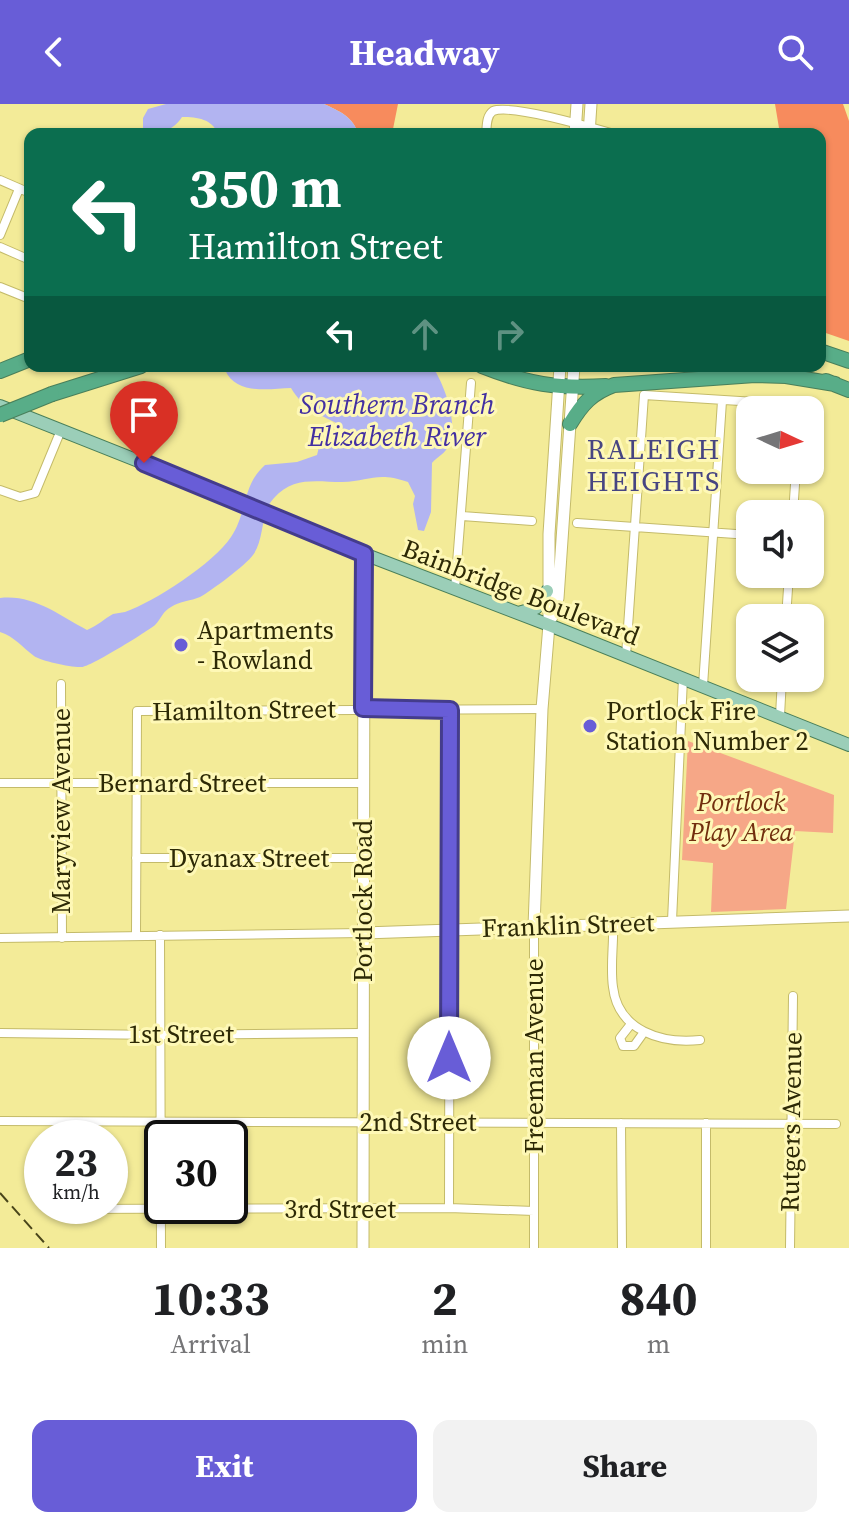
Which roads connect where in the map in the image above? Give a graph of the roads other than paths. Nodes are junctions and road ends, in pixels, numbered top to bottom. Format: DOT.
graph roads {
  1 [pos="577,104"];
  2 [pos="591,104"];
  3 [pos="487,128"];
  4 [pos="575,128"];
  5 [pos="589,128"];
  6 [pos="0,180"];
  7 [pos="19,189"];
  8 [pos="24,191"];
  9 [pos="0,235"];
  10 [pos="0,247"];
  11 [pos="24,257"];
  12 [pos="0,287"];
  13 [pos="24,297"];
  14 [pos="826,352"];
  15 [pos="24,361"];
  16 [pos="849,361"];
  17 [pos="0,371"];
  18 [pos="122,372"];
  19 [pos="498,372"];
  20 [pos="562,372"];
  21 [pos="572,372"];
  22 [pos="795,372"];
  23 [pos="471,383"];
  24 [pos="614,385"];
  25 [pos="566,387"];
  26 [pos="842,387"];
  27 [pos="722,401"];
  28 [pos="736,402"];
  29 [pos="0,406"];
  30 [pos="0,415"];
  31 [pos="570,424"];
  32 [pos="61,430"];
  33 [pos="0,490"];
  34 [pos="462,516"];
  35 [pos="532,521"];
  36 [pos="577,523"];
  37 [pos="634,528"];
  38 [pos="714,533"];
  39 [pos="736,534"];
  40 [pos="364,554"];
  41 [pos="455,589"];
  42 [pos="547,591"];
  43 [pos="518,613"];
  44 [pos="549,625"];
  45 [pos="626,656"];
  46 [pos="683,678"];
  47 [pos="61,684"];
  48 [pos="703,686"];
  49 [pos="781,692"];
  50 [pos="363,708"];
  51 [pos="542,709"];
  52 [pos="450,710"];
  53 [pos="780,716"];
  54 [pos="849,745"];
  55 [pos="0,783"];
  56 [pos="61,783"];
  57 [pos="137,783"];
  58 [pos="363,783"];
  59 [pos="136,858"];
  60 [pos="363,858"];
  61 [pos="849,916"];
  62 [pos="672,921"];
  63 [pos="613,923"];
  64 [pos="534,927"];
  65 [pos="449,930"];
  66 [pos="364,933"];
  67 [pos="136,935"];
  68 [pos="160,935"];
  69 [pos="0,938"];
  70 [pos="62,938"];
  71 [pos="793,996"];
  72 [pos="631,1024"];
  73 [pos="644,1032"];
  74 [pos="0,1033"];
  75 [pos="362,1033"];
  76 [pos="161,1035"];
  77 [pos="700,1040"];
  78 [pos="161,1120"];
  79 [pos="0,1121"];
  80 [pos="363,1121"];
  81 [pos="144,1122"];
  82 [pos="248,1122"];
  83 [pos="449,1122"];
  84 [pos="535,1123"];
  85 [pos="621,1123"];
  86 [pos="706,1123"];
  87 [pos="791,1123"];
  88 [pos="836,1124"];
  89 [pos="248,1208"];
  90 [pos="449,1208"];
  91 [pos="364,1209"];
  92 [pos="534,1211"];
  93 [pos="161,1224"];
  94 [pos="161,1248"];
  95 [pos="363,1248"];
  96 [pos="534,1248"];
  97 [pos="622,1248"];
  98 [pos="706,1248"];
  99 [pos="790,1248"];
  1 -- 4 [label="main road"];
  2 -- 5 [label="main road"];
  3 -- 4 [label="street"];
  6 -- 7 [label="street"];
  7 -- 8 [label="street"];
  7 -- 9 [label="street"];
  10 -- 11 [label="street"];
  12 -- 13 [label="street"];
  14 -- 16 [label="highway"];
  15 -- 17 [label="highway"];
  18 -- 30 [label="highway, bridge"];
  19 -- 25 [label="highway"];
  20 -- 25 [label="main road, Freeman Avenue"];
  21 -- 25 [label="main road, Freeman Avenue"];
  22 -- 26 [label="highway"];
  23 -- 34 [label="street"];
  24 -- 25 [label="highway"];
  24 -- 26 [label="highway"];
  24 -- 31 [label="highway"];
  25 -- 31 [label="main road, Freeman Avenue"];
  25 -- 42 [label="main road, Freeman Avenue"];
  27 -- 28 [label="street"];
  27 -- 37 [label="street"];
  27 -- 38 [label="street"];
  29 -- 32 [label="main road, Bainbridge Boulevard"];
  31 -- 44 [label="main road, Freeman Avenue"];
  32 -- 33 [label="street"];
  32 -- 40 [label="main road, Bainbridge Boulevard"];
  34 -- 35 [label="street"];
  34 -- 41 [label="street"];
  36 -- 37 [label="street"];
  37 -- 38 [label="street"];
  37 -- 45 [label="street"];
  38 -- 39 [label="street"];
  38 -- 48 [label="street"];
  40 -- 41 [label="main road, Bainbridge Boulevard"];
  40 -- 50 [label="main road, Portlock Road"];
  41 -- 43 [label="main road, Bainbridge Boulevard"];
  42 -- 43 [label="main road"];
  42 -- 44 [label="main road, Freeman Avenue"];
  43 -- 44 [label="main road, Bainbridge Boulevard"];
  44 -- 45 [label="main road, Bainbridge Boulevard"];
  44 -- 51 [label="main road, Freeman Avenue"];
  45 -- 46 [label="main road, Bainbridge Boulevard"];
  46 -- 48 [label="main road, Bainbridge Boulevard"];
  46 -- 62 [label="street"];
  47 -- 56 [label="street, Maryview Avenue"];
  48 -- 53 [label="main road, Bainbridge Boulevard"];
  49 -- 53 [label="street"];
  50 -- 52 [label="street, Hamilton Street"];
  50 -- 57 [label="street, Hamilton Street"];
  50 -- 58 [label="main road, Portlock Road"];
  51 -- 52 [label="street, Hamilton Street"];
  51 -- 64 [label="main road, Freeman Avenue"];
  52 -- 65 [label="street"];
  53 -- 54 [label="main road, Bainbridge Boulevard"];
  55 -- 56 [label="street, Bernard Street"];
  56 -- 57 [label="street, Bernard Street"];
  56 -- 70 [label="street, Maryview Avenue"];
  57 -- 58 [label="street, Bernard Street"];
  57 -- 59 [label="street"];
  58 -- 60 [label="main road, Portlock Road"];
  59 -- 60 [label="street, Dyanax Street"];
  59 -- 67 [label="street"];
  60 -- 66 [label="main road, Portlock Road"];
  61 -- 62 [label="main road, Franklin Street"];
  62 -- 63 [label="main road, Franklin Street"];
  63 -- 64 [label="main road, Franklin Street"];
  63 -- 72 [label="street"];
  64 -- 65 [label="main road, Franklin Street"];
  64 -- 84 [label="street, Freeman Avenue"];
  65 -- 66 [label="main road, Franklin Street"];
  65 -- 83 [label="street"];
  66 -- 68 [label="street, Franklin Street"];
  66 -- 75 [label="main road, Portlock Road"];
  67 -- 68 [label="street, Franklin Street"];
  67 -- 70 [label="street, Franklin Street"];
  68 -- 76 [label="street"];
  69 -- 70 [label="street, Franklin Street"];
  71 -- 87 [label="street, Rutgers Avenue"];
  72 -- 73 [label="street"];
  72 -- 73 [label="street"];
  73 -- 77 [label="street"];
  74 -- 76 [label="street, 1st Street"];
  75 -- 76 [label="street, 1st Street"];
  75 -- 80 [label="main road, Portlock Road"];
  76 -- 78 [label="street"];
  79 -- 81 [label="street, 2nd Street"];
  80 -- 82 [label="street, 2nd Street"];
  80 -- 83 [label="street, 2nd Street"];
  80 -- 91 [label="main road, Portlock Road"];
  83 -- 84 [label="street, 2nd Street"];
  83 -- 90 [label="street"];
  84 -- 85 [label="street, 2nd Street"];
  84 -- 92 [label="street, Freeman Avenue"];
  85 -- 86 [label="street, 2nd Street"];
  85 -- 97 [label="street"];
  86 -- 87 [label="street, 2nd Street"];
  86 -- 98 [label="street"];
  87 -- 88 [label="street, 2nd Street"];
  87 -- 99 [label="street, Rutgers Avenue"];
  89 -- 91 [label="street, 3rd Street"];
  90 -- 91 [label="street, 3rd Street"];
  90 -- 92 [label="street, 3rd Street"];
  91 -- 95 [label="main road, Portlock Road"];
  92 -- 96 [label="street, Freeman Avenue"];
  93 -- 94 [label="street"];
}
